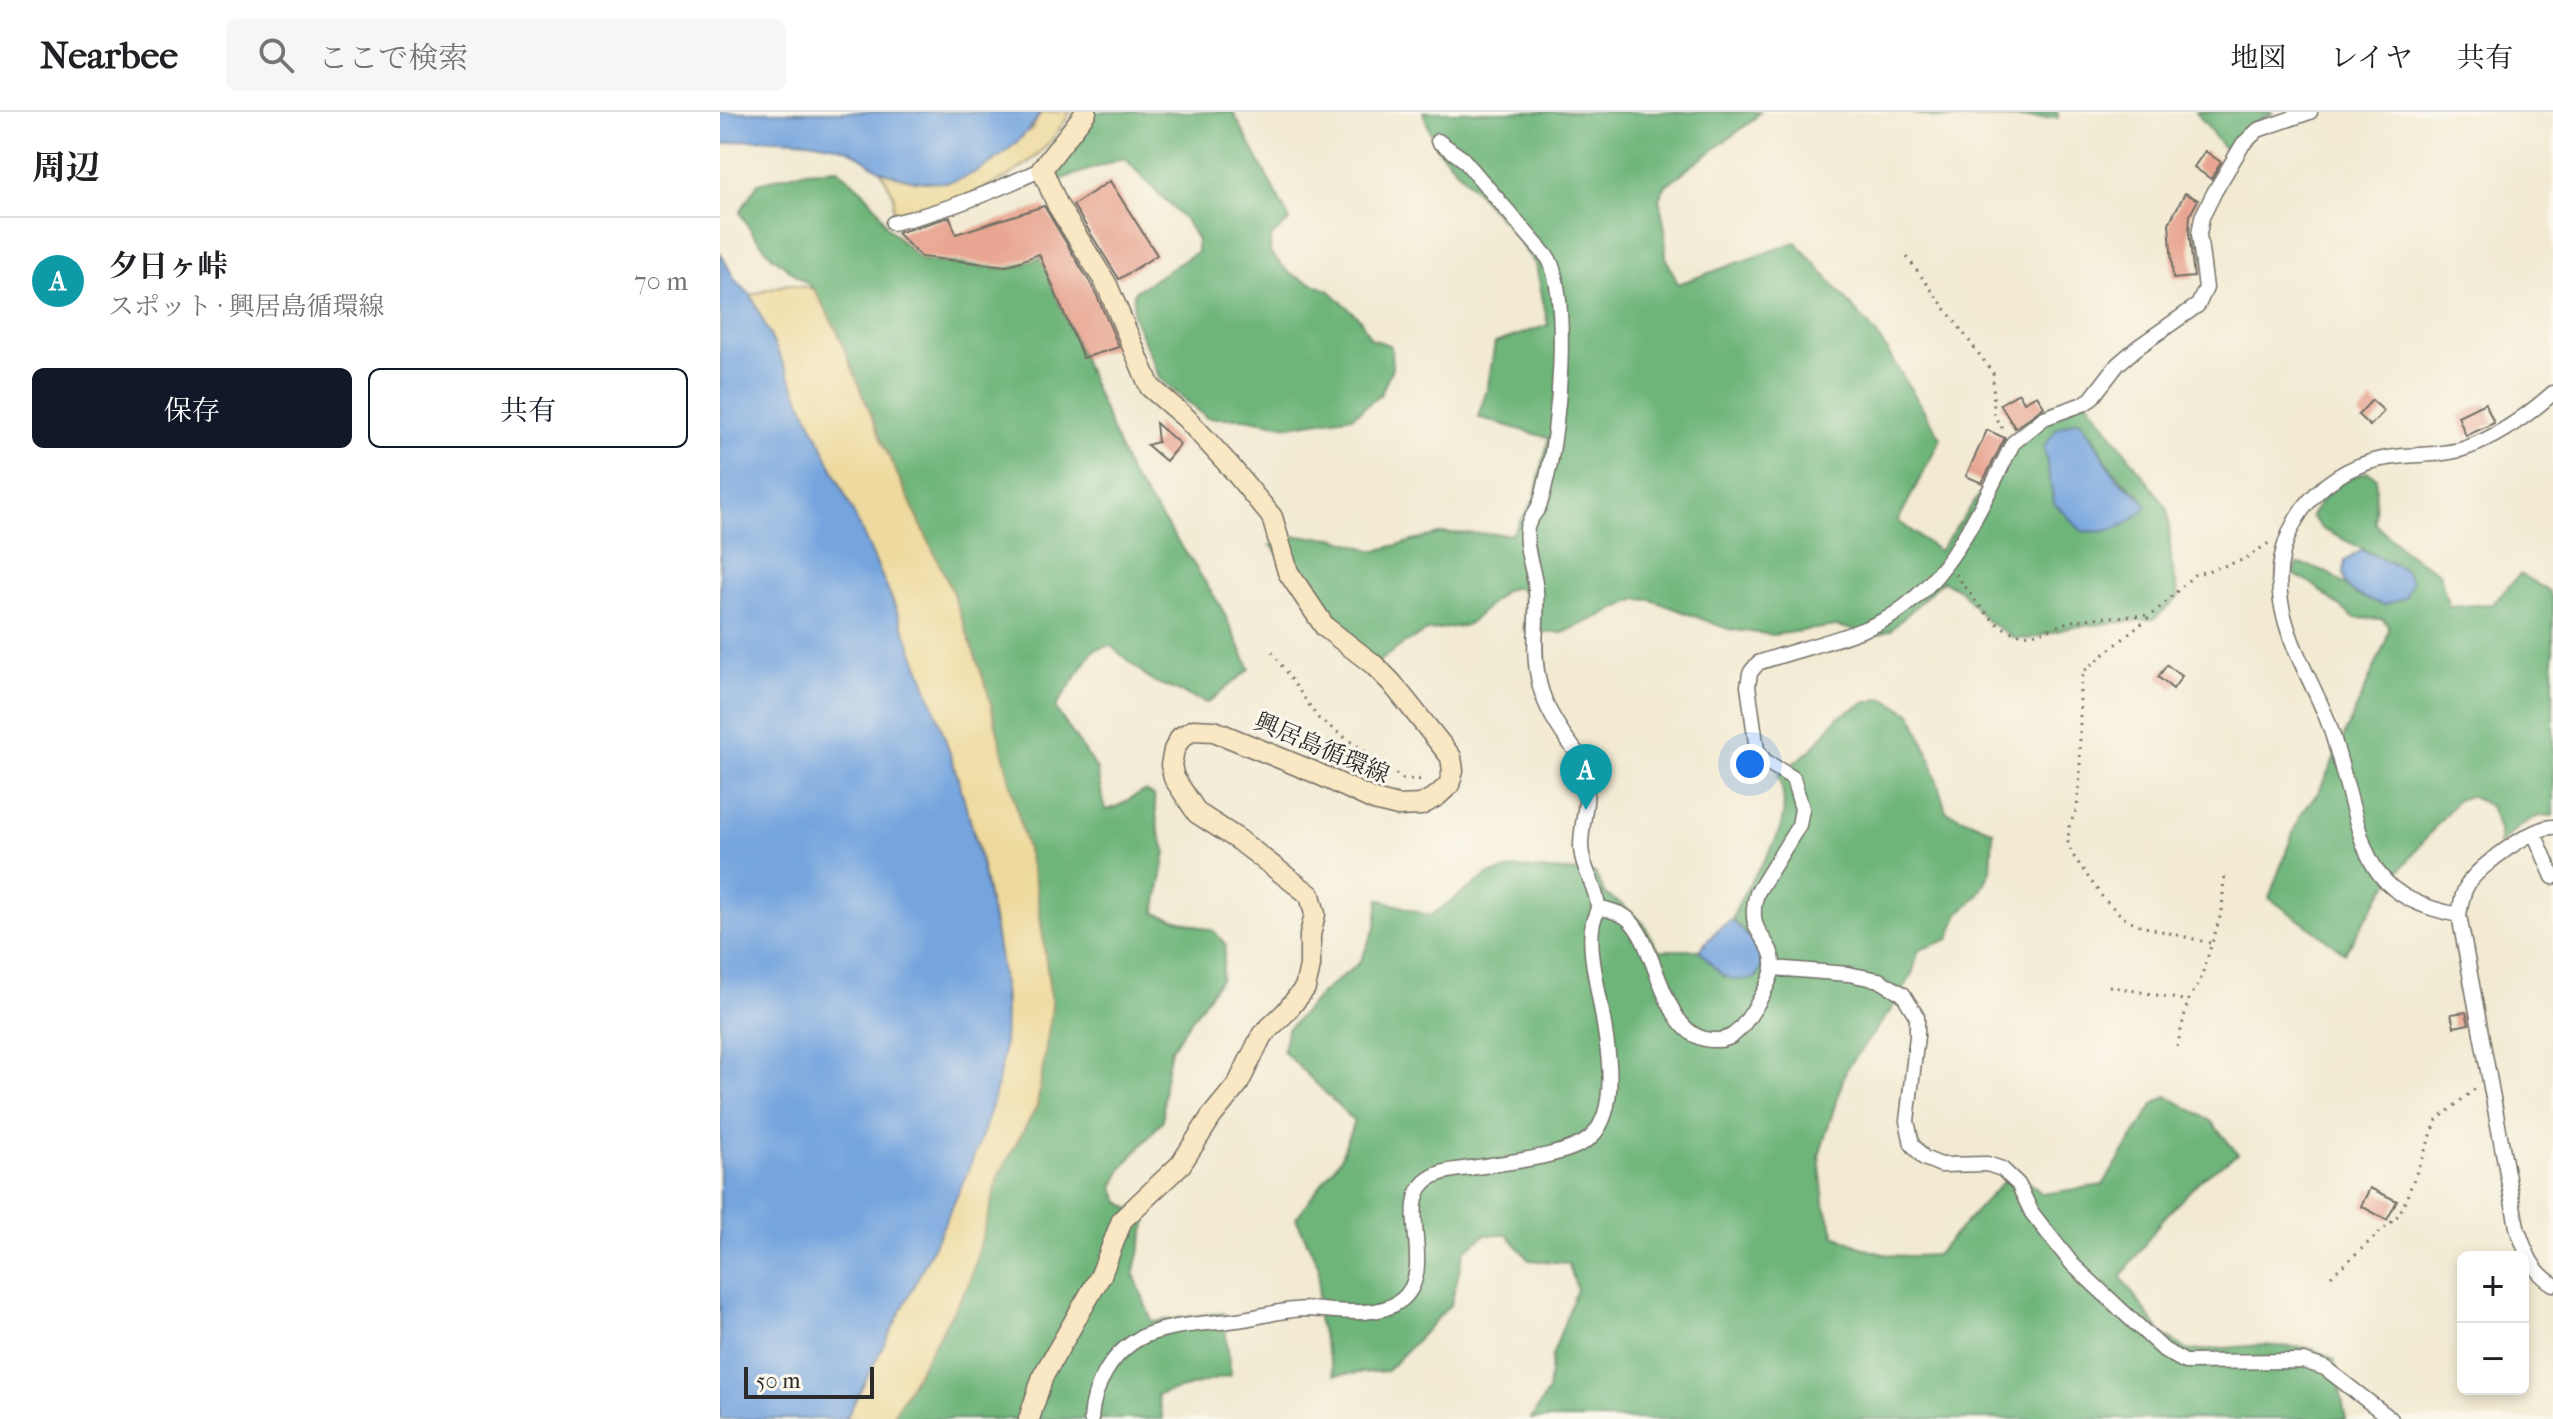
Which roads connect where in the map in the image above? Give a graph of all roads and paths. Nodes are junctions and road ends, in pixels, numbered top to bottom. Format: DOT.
graph roads {
  1 [pos="1086,112"];
  2 [pos="2310,112"];
  3 [pos="1438,141"];
  4 [pos="1042,169"];
  5 [pos="893,223"];
  6 [pos="1907,257"];
  7 [pos="2553,393"];
  8 [pos="2013,443"];
  9 [pos="2289,529"];
  10 [pos="1947,561"];
  11 [pos="2152,615"];
  12 [pos="1272,652"];
  13 [pos="1450,780"];
  14 [pos="2553,827"];
  15 [pos="2534,833"];
  16 [pos="2224,875"];
  17 [pos="2553,877"];
  18 [pos="1598,907"];
  19 [pos="2459,915"];
  20 [pos="2210,943"];
  21 [pos="1773,968"];
  22 [pos="2109,986"];
  23 [pos="2188,1001"];
  24 [pos="2177,1047"];
  25 [pos="2490,1082"];
  26 [pos="2331,1276"];
  27 [pos="2553,1284"];
  28 [pos="1029,1419"];
  29 [pos="1091,1419"];
  30 [pos="2391,1419"];
  1 -- 4 [label="main road"];
  2 -- 8 [label="street"];
  3 -- 18 [label="street"];
  4 -- 5 [label="street"];
  4 -- 13 [label="main road"];
  6 -- 8 [label="path"];
  7 -- 9 [label="street"];
  8 -- 10 [label="street"];
  9 -- 11 [label="path"];
  9 -- 19 [label="street"];
  10 -- 11 [label="path"];
  10 -- 21 [label="street"];
  11 -- 20 [label="path"];
  12 -- 13 [label="path"];
  13 -- 28 [label="main road, 興居島循環線"];
  14 -- 15 [label="street"];
  15 -- 17 [label="street"];
  15 -- 19 [label="street"];
  16 -- 20 [label="path"];
  18 -- 21 [label="street"];
  18 -- 29 [label="street"];
  19 -- 25 [label="street"];
  20 -- 23 [label="path"];
  21 -- 30 [label="street"];
  22 -- 23 [label="path"];
  23 -- 24 [label="path"];
  25 -- 26 [label="path"];
  25 -- 27 [label="street"];
}
